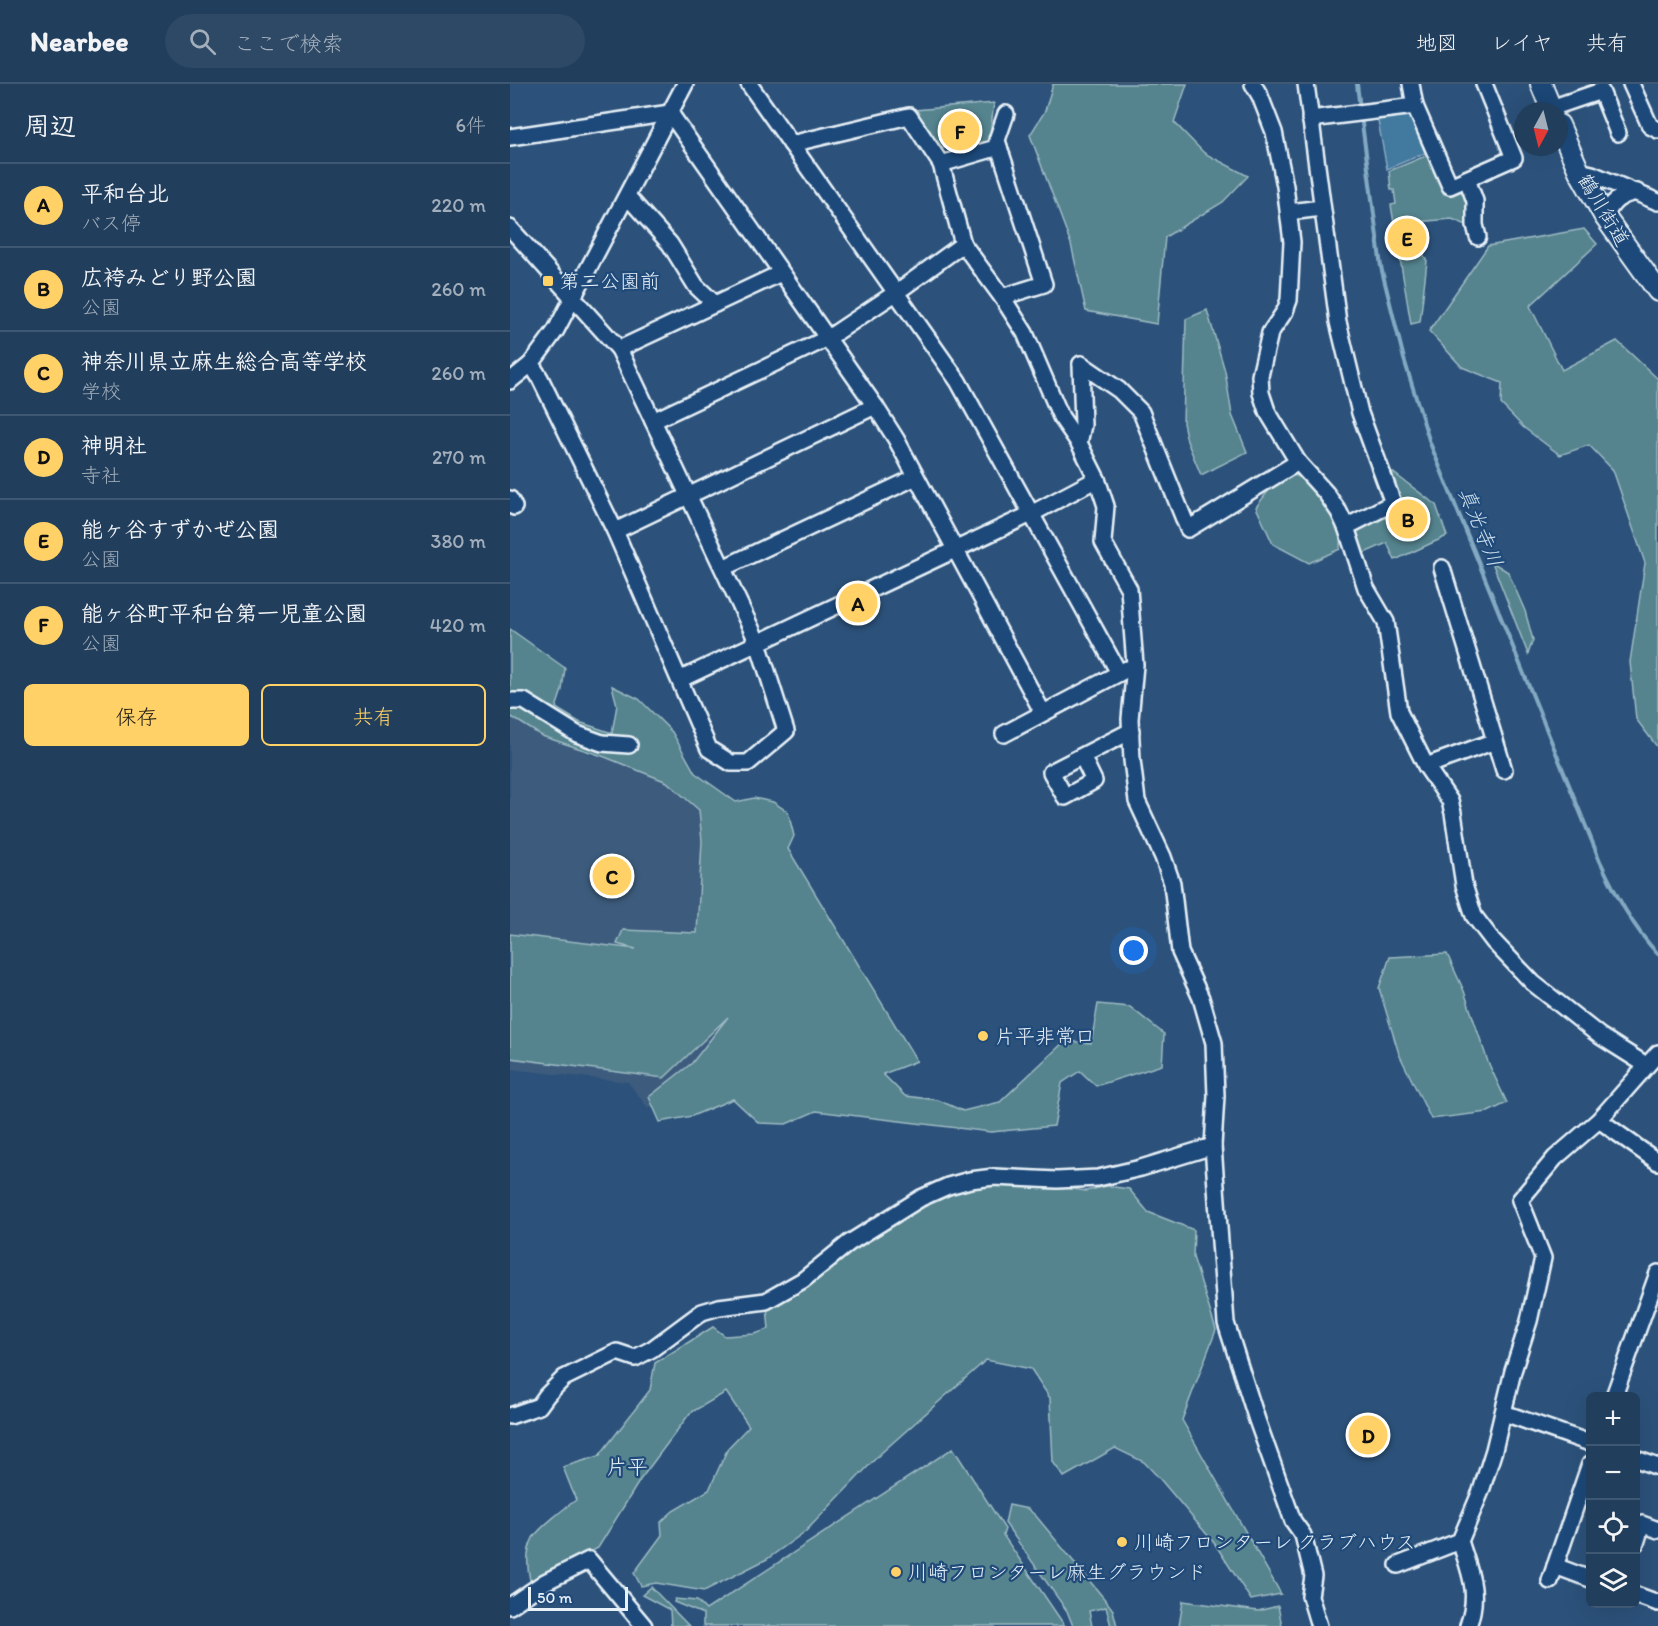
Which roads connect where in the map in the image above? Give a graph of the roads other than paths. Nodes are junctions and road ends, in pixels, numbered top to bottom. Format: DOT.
graph roads {
  1 [pos="685,84"];
  2 [pos="749,84"];
  3 [pos="1253,84"];
  4 [pos="1306,84"];
  5 [pos="1411,84"];
  6 [pos="1484,84"];
  7 [pos="1541,84"];
  8 [pos="1631,84"];
  9 [pos="1549,102"];
  10 [pos="1415,106"];
  11 [pos="1568,108"];
  12 [pos="670,113"];
  13 [pos="1006,114"];
  14 [pos="1310,119"];
  15 [pos="1611,127"];
  16 [pos="1658,130"];
  17 [pos="510,137"];
  18 [pos="791,144"];
  19 [pos="1568,146"];
  20 [pos="999,147"];
  21 [pos="941,164"];
  22 [pos="1579,171"];
  23 [pos="1467,179"];
  24 [pos="1637,192"];
  25 [pos="627,196"];
  26 [pos="1658,202"];
  27 [pos="1322,208"];
  28 [pos="1289,212"];
  29 [pos="1605,217"];
  30 [pos="510,230"];
  31 [pos="1478,237"];
  32 [pos="963,244"];
  33 [pos="781,273"];
  34 [pos="1658,291"];
  35 [pos="897,292"];
  36 [pos="1002,297"];
  37 [pos="573,298"];
  38 [pos="715,304"];
  39 [pos="828,338"];
  40 [pos="619,349"];
  41 [pos="531,364"];
  42 [pos="510,381"];
  43 [pos="875,406"];
  44 [pos="653,421"];
  45 [pos="1079,443"];
  46 [pos="1298,462"];
  47 [pos="916,477"];
  48 [pos="1097,479"];
  49 [pos="688,495"];
  50 [pos="1031,514"];
  51 [pos="1346,527"];
  52 [pos="615,531"];
  53 [pos="955,550"];
  54 [pos="723,568"];
  55 [pos="1442,568"];
  56 [pos="758,643"];
  57 [pos="1135,665"];
  58 [pos="1119,673"];
  59 [pos="681,679"];
  60 [pos="510,701"];
  61 [pos="1043,713"];
  62 [pos="1131,731"];
  63 [pos="1004,734"];
  64 [pos="1495,741"];
  65 [pos="629,745"];
  66 [pos="1082,756"];
  67 [pos="1426,766"];
  68 [pos="1504,770"];
  69 [pos="1658,1053"];
  70 [pos="1646,1065"];
  71 [pos="1599,1120"];
  72 [pos="1213,1146"];
  73 [pos="1658,1162"];
  74 [pos="1658,1273"];
  75 [pos="1615,1392"];
  76 [pos="1504,1413"];
  77 [pos="510,1416"];
  78 [pos="1586,1442"];
  79 [pos="1640,1461"];
  80 [pos="1658,1467"];
  81 [pos="1586,1475"];
  82 [pos="1640,1529"];
  83 [pos="1658,1530"];
  84 [pos="1460,1541"];
  85 [pos="1398,1565"];
  86 [pos="1586,1578"];
  87 [pos="1640,1597"];
  88 [pos="1658,1603"];
  89 [pos="510,1606"];
  90 [pos="644,1626"];
  91 [pos="1319,1626"];
  92 [pos="1468,1626"];
  1 -- 12 [label="street"];
  2 -- 18 [label="street"];
  3 -- 28 [label="street"];
  4 -- 14 [label="street"];
  5 -- 10 [label="street"];
  6 -- 23 [label="street"];
  7 -- 9 [label="main road, 鶴川街道"];
  8 -- 16 [label="street"];
  10 -- 14 [label="street"];
  10 -- 23 [label="street"];
  11 -- 15 [label="street"];
  12 -- 17 [label="street"];
  12 -- 25 [label="street"];
  12 -- 33 [label="street"];
  13 -- 20 [label="street"];
  14 -- 27 [label="street"];
  18 -- 21 [label="street"];
  18 -- 35 [label="street"];
  19 -- 22 [label="main road, 鶴川街道"];
  20 -- 21 [label="street"];
  20 -- 36 [label="street"];
  21 -- 32 [label="street"];
  22 -- 24 [label="street"];
  22 -- 29 [label="main road, 鶴川街道"];
  23 -- 31 [label="street"];
  24 -- 26 [label="street"];
  24 -- 29 [label="street"];
  25 -- 37 [label="street"];
  25 -- 38 [label="street"];
  27 -- 28 [label="street"];
  27 -- 51 [label="street"];
  28 -- 46 [label="street"];
  29 -- 34 [label="main road, 鶴川街道"];
  30 -- 37 [label="street"];
  32 -- 35 [label="street"];
  32 -- 36 [label="street"];
  33 -- 38 [label="street"];
  33 -- 39 [label="street"];
  35 -- 39 [label="street"];
  35 -- 50 [label="street"];
  36 -- 45 [label="street"];
  37 -- 40 [label="street"];
  37 -- 41 [label="street"];
  38 -- 40 [label="street"];
  39 -- 43 [label="street"];
  39 -- 44 [label="street"];
  40 -- 44 [label="street"];
  41 -- 42 [label="street"];
  41 -- 52 [label="street"];
  43 -- 47 [label="street"];
  43 -- 49 [label="street"];
  44 -- 49 [label="street"];
  45 -- 46 [label="street"];
  45 -- 48 [label="street"];
  46 -- 51 [label="street"];
  47 -- 53 [label="street"];
  47 -- 54 [label="street"];
  48 -- 50 [label="street"];
  48 -- 57 [label="street"];
  49 -- 52 [label="street"];
  49 -- 54 [label="street"];
  50 -- 53 [label="street"];
  50 -- 58 [label="street"];
  51 -- 67 [label="street"];
  52 -- 59 [label="street"];
  53 -- 56 [label="street"];
  53 -- 61 [label="street"];
  54 -- 56 [label="street"];
  55 -- 64 [label="street"];
  56 -- 59 [label="street"];
  56 -- 59 [label="street"];
  57 -- 58 [label="street"];
  57 -- 62 [label="street"];
  58 -- 61 [label="street"];
  60 -- 65 [label="street"];
  61 -- 63 [label="street"];
  62 -- 66 [label="street"];
  62 -- 72 [label="street"];
  64 -- 67 [label="street"];
  64 -- 68 [label="street"];
  67 -- 70 [label="street"];
  69 -- 70 [label="street"];
  70 -- 71 [label="street"];
  71 -- 73 [label="street"];
  71 -- 76 [label="street"];
  72 -- 77 [label="street"];
  72 -- 91 [label="street"];
  74 -- 75 [label="street"];
  76 -- 78 [label="street"];
  76 -- 84 [label="street"];
  79 -- 80 [label="street"];
  81 -- 86 [label="street"];
  82 -- 83 [label="street"];
  84 -- 85 [label="street"];
  84 -- 92 [label="street"];
  87 -- 88 [label="street"];
  89 -- 90 [label="street"];
}
